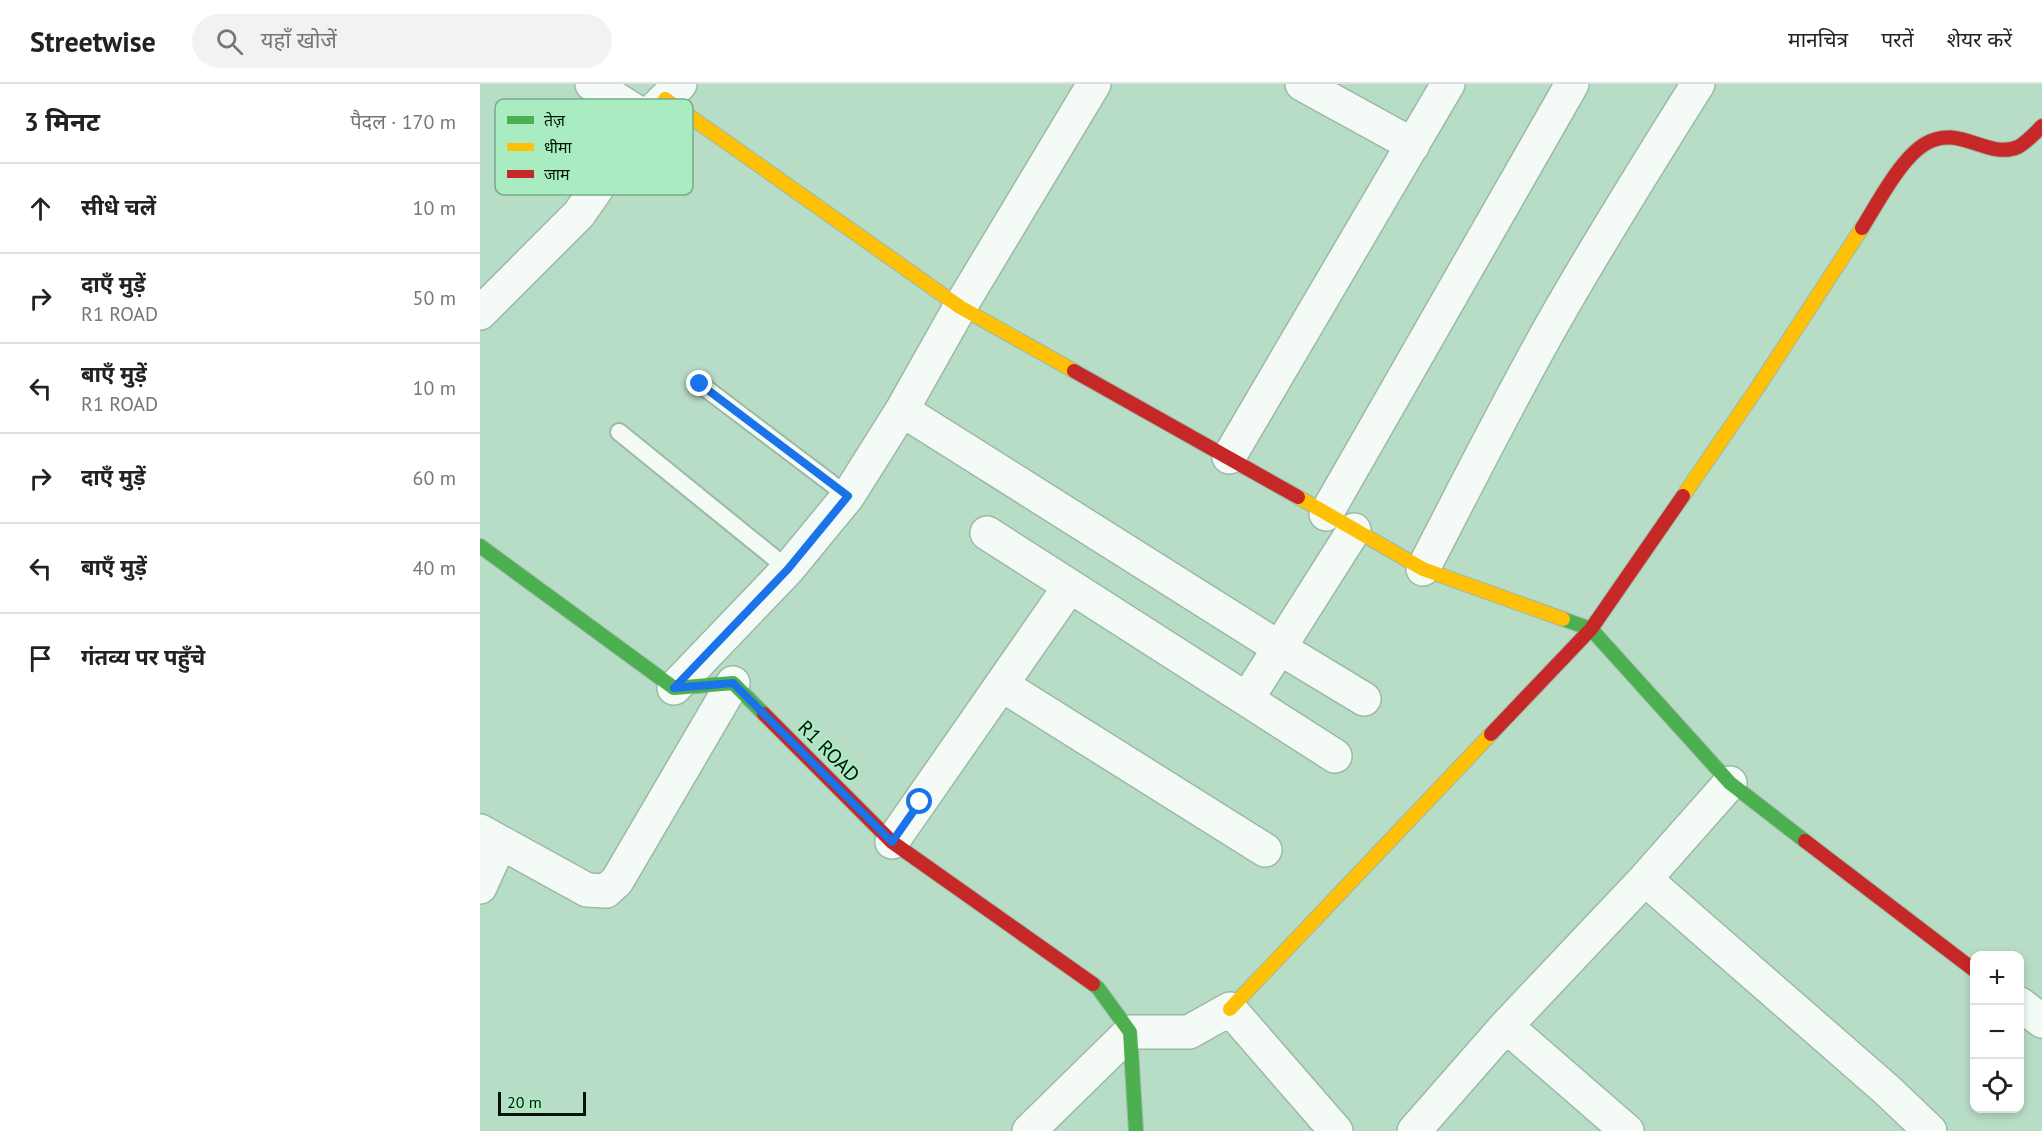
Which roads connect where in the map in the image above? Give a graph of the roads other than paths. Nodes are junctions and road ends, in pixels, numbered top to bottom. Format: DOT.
graph roads {
  1 [pos="592,84"];
  2 [pos="1094,84"];
  3 [pos="1302,84"];
  4 [pos="1448,84"];
  5 [pos="1572,84"];
  6 [pos="1698,84"];
  7 [pos="660,99"];
  8 [pos="693,120"];
  9 [pos="2042,126"];
  10 [pos="1413,145"];
  11 [pos="593,195"];
  12 [pos="960,308"];
  13 [pos="480,314"];
  14 [pos="700,384"];
  15 [pos="902,410"];
  16 [pos="619,432"];
  17 [pos="1229,457"];
  18 [pos="848,496"];
  19 [pos="1326,514"];
  20 [pos="1354,531"];
  21 [pos="987,533"];
  22 [pos="480,546"];
  23 [pos="788,569"];
  24 [pos="1423,569"];
  25 [pos="1070,586"];
  26 [pos="1591,628"];
  27 [pos="1278,647"];
  28 [pos="733,683"];
  29 [pos="1002,685"];
  30 [pos="674,688"];
  31 [pos="1247,699"];
  32 [pos="1364,699"];
  33 [pos="1335,756"];
  34 [pos="1730,783"];
  35 [pos="490,837"];
  36 [pos="892,842"];
  37 [pos="1265,849"];
  38 [pos="1645,879"];
  39 [pos="480,886"];
  40 [pos="1970,967"];
  41 [pos="2020,1005"];
  42 [pos="1230,1009"];
  43 [pos="2042,1022"];
  44 [pos="1506,1026"];
  45 [pos="1130,1032"];
  46 [pos="1029,1131"];
  47 [pos="1136,1131"];
  48 [pos="1336,1131"];
  49 [pos="1414,1131"];
  50 [pos="1627,1131"];
  51 [pos="1930,1131"];
  1 -- 7 [label="street"];
  2 -- 12 [label="street"];
  3 -- 10 [label="street"];
  4 -- 10 [label="street"];
  5 -- 19 [label="street"];
  6 -- 24 [label="street"];
  8 -- 12 [label="street"];
  9 -- 26 [label="street"];
  10 -- 17 [label="street"];
  11 -- 13 [label="street"];
  12 -- 15 [label="street"];
  12 -- 17 [label="street"];
  14 -- 18 [label="lane"];
  15 -- 18 [label="street"];
  15 -- 27 [label="street"];
  16 -- 23 [label="lane"];
  17 -- 19 [label="street"];
  18 -- 23 [label="street"];
  19 -- 20 [label="street"];
  20 -- 24 [label="street"];
  20 -- 27 [label="street"];
  21 -- 25 [label="street"];
  22 -- 30 [label="street"];
  23 -- 30 [label="street"];
  24 -- 26 [label="street"];
  25 -- 29 [label="street"];
  25 -- 31 [label="street"];
  26 -- 34 [label="street"];
  26 -- 42 [label="street"];
  27 -- 31 [label="street"];
  27 -- 32 [label="street"];
  28 -- 30 [label="street"];
  28 -- 35 [label="street"];
  28 -- 36 [label="street, R1 ROAD"];
  29 -- 36 [label="street"];
  29 -- 37 [label="street"];
  31 -- 33 [label="street"];
  34 -- 38 [label="street"];
  34 -- 40 [label="street"];
  35 -- 39 [label="street"];
  36 -- 45 [label="street, R1 ROAD"];
  38 -- 44 [label="street"];
  38 -- 51 [label="street"];
  41 -- 43 [label="street"];
  42 -- 45 [label="street"];
  42 -- 48 [label="street"];
  44 -- 49 [label="street"];
  44 -- 50 [label="street"];
  45 -- 46 [label="street"];
  45 -- 47 [label="street"];
}
